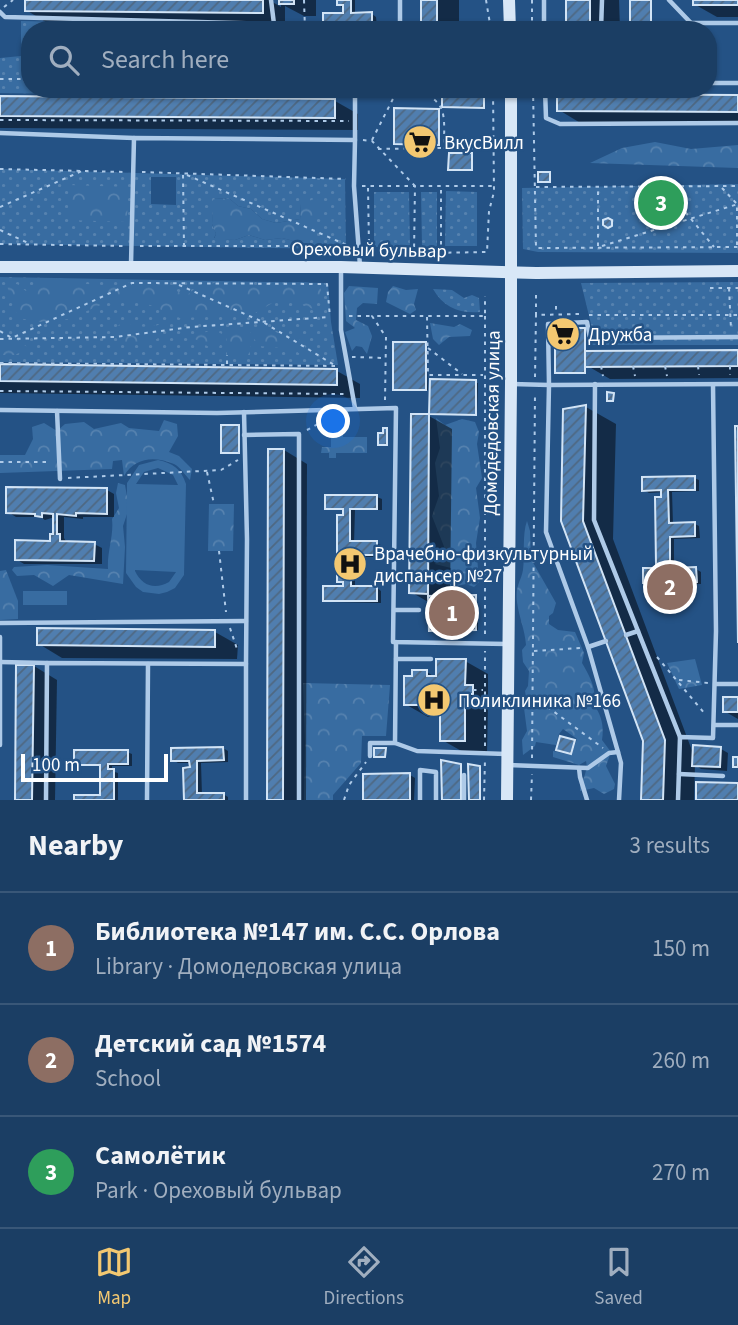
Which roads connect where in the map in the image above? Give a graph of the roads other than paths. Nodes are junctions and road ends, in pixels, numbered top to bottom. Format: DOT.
graph roads {
  1 [pos="271,0"];
  2 [pos="400,0"];
  3 [pos="509,0"];
  4 [pos="544,0"];
  5 [pos="602,0"];
  6 [pos="669,0"];
  7 [pos="0,11"];
  8 [pos="159,21"];
  9 [pos="274,21"];
  10 [pos="400,21"];
  11 [pos="510,21"];
  12 [pos="544,21"];
  13 [pos="601,21"];
  14 [pos="689,21"];
  15 [pos="717,23"];
  16 [pos="738,23"];
  17 [pos="717,83"];
  18 [pos="738,83"];
  19 [pos="355,98"];
  20 [pos="511,98"];
  21 [pos="545,98"];
  22 [pos="738,123"];
  23 [pos="0,134"];
  24 [pos="134,138"];
  25 [pos="355,140"];
  26 [pos="0,267"];
  27 [pos="130,267"];
  28 [pos="341,267"];
  29 [pos="360,267"];
  30 [pos="738,271"];
  31 [pos="512,272"];
  32 [pos="735,337"];
  33 [pos="511,384"];
  34 [pos="595,384"];
  35 [pos="738,384"];
  36 [pos="549,385"];
  37 [pos="713,385"];
  38 [pos="355,408"];
  39 [pos="0,410"];
  40 [pos="57,411"];
  41 [pos="244,412"];
  42 [pos="244,436"];
  43 [pos="60,478"];
  44 [pos="394,610"];
  45 [pos="419,610"];
  46 [pos="246,621"];
  47 [pos="0,623"];
  48 [pos="638,631"];
  49 [pos="626,635"];
  50 [pos="0,638"];
  51 [pos="396,642"];
  52 [pos="606,642"];
  53 [pos="507,644"];
  54 [pos="588,648"];
  55 [pos="396,659"];
  56 [pos="431,660"];
  57 [pos="0,662"];
  58 [pos="47,663"];
  59 [pos="148,664"];
  60 [pos="244,664"];
  61 [pos="715,684"];
  62 [pos="738,684"];
  63 [pos="714,725"];
  64 [pos="738,725"];
  65 [pos="680,737"];
  66 [pos="395,743"];
  67 [pos="0,745"];
  68 [pos="618,752"];
  69 [pos="370,756"];
  70 [pos="507,759"];
  71 [pos="579,768"];
  72 [pos="679,774"];
  73 [pos="464,775"];
  74 [pos="723,776"];
  75 [pos="46,800"];
  76 [pos="147,800"];
  77 [pos="246,800"];
  78 [pos="299,800"];
  79 [pos="420,800"];
  80 [pos="436,800"];
  81 [pos="464,800"];
  82 [pos="507,800"];
  83 [pos="587,800"];
  84 [pos="619,800"];
  85 [pos="678,800"];
  1 -- 9 [label="lane"];
  2 -- 10 [label="lane"];
  3 -- 11 [label="main road"];
  4 -- 12 [label="lane"];
  5 -- 13 [label="lane"];
  6 -- 14 [label="lane"];
  7 -- 8 [label="lane"];
  15 -- 16 [label="lane"];
  17 -- 18 [label="lane"];
  19 -- 25 [label="lane"];
  20 -- 31 [label="main road, Домодедовская улица"];
  21 -- 22 [label="lane"];
  23 -- 24 [label="lane"];
  24 -- 25 [label="lane"];
  24 -- 27 [label="lane"];
  25 -- 29 [label="lane"];
  26 -- 27 [label="main road, Ореховый бульвар"];
  27 -- 28 [label="main road, Ореховый бульвар"];
  28 -- 29 [label="main road, Ореховый бульвар"];
  28 -- 38 [label="lane"];
  29 -- 31 [label="main road, Ореховый бульвар"];
  30 -- 31 [label="main road, Ореховый бульвар"];
  31 -- 33 [label="main road, Домодедовская улица"];
  32 -- 36 [label="lane"];
  33 -- 36 [label="lane"];
  33 -- 53 [label="main road, Домодедовская улица"];
  34 -- 36 [label="lane"];
  34 -- 37 [label="lane"];
  34 -- 48 [label="lane"];
  35 -- 37 [label="lane"];
  36 -- 54 [label="lane"];
  37 -- 61 [label="lane"];
  38 -- 41 [label="lane"];
  38 -- 44 [label="lane"];
  39 -- 40 [label="lane"];
  40 -- 41 [label="lane"];
  40 -- 43 [label="lane"];
  41 -- 42 [label="lane"];
  42 -- 46 [label="lane"];
  42 -- 78 [label="lane"];
  44 -- 45 [label="lane"];
  44 -- 51 [label="lane"];
  46 -- 47 [label="lane"];
  46 -- 60 [label="lane"];
  48 -- 49 [label="lane"];
  48 -- 65 [label="lane"];
  50 -- 57 [label="lane"];
  51 -- 53 [label="lane"];
  51 -- 55 [label="lane"];
  52 -- 54 [label="lane"];
  53 -- 70 [label="main road, Домодедовская улица"];
  54 -- 68 [label="lane"];
  55 -- 56 [label="lane"];
  55 -- 66 [label="lane"];
  57 -- 58 [label="lane"];
  57 -- 67 [label="lane"];
  58 -- 59 [label="lane"];
  58 -- 75 [label="lane"];
  59 -- 60 [label="lane"];
  59 -- 76 [label="lane"];
  60 -- 77 [label="lane"];
  61 -- 62 [label="lane"];
  61 -- 63 [label="lane"];
  63 -- 64 [label="lane"];
  63 -- 65 [label="lane"];
  65 -- 72 [label="lane"];
  66 -- 69 [label="lane"];
  66 -- 70 [label="lane"];
  68 -- 71 [label="lane"];
  68 -- 84 [label="lane"];
  70 -- 71 [label="lane"];
  70 -- 82 [label="main road, Домодедовская улица"];
  71 -- 83 [label="lane"];
  72 -- 74 [label="lane"];
  72 -- 85 [label="lane"];
  73 -- 81 [label="lane"];
  79 -- 80 [label="lane"];
}
